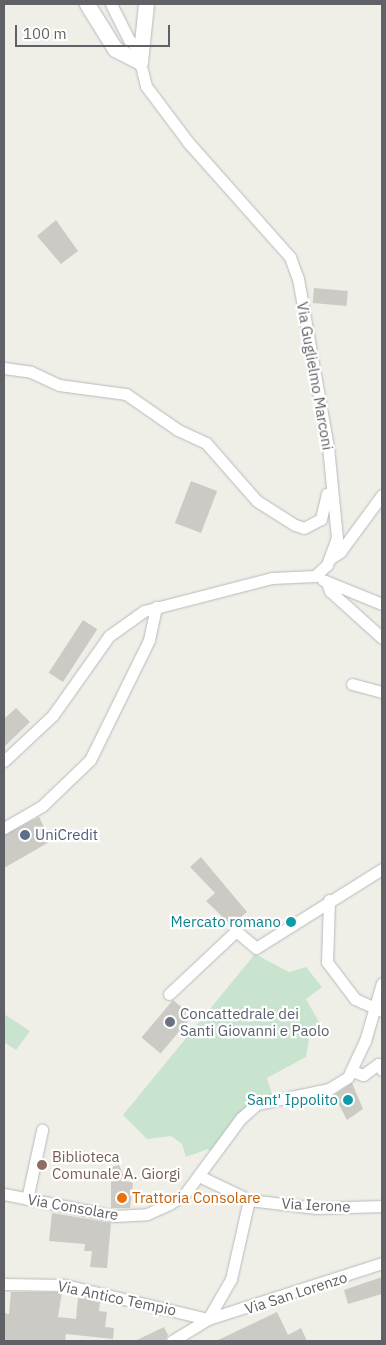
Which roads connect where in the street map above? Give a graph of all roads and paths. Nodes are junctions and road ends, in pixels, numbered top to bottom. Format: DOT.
graph roads {
  1 [pos="87,4"];
  2 [pos="111,4"];
  3 [pos="146,4"];
  4 [pos="140,56"];
  5 [pos="4,368"];
  6 [pos="332,479"];
  7 [pos="382,495"];
  8 [pos="329,559"];
  9 [pos="315,576"];
  10 [pos="327,583"];
  11 [pos="382,604"];
  12 [pos="156,607"];
  13 [pos="382,638"];
  14 [pos="352,684"];
  15 [pos="382,692"];
  16 [pos="4,761"];
  17 [pos="4,828"];
  18 [pos="382,869"];
  19 [pos="329,900"];
  20 [pos="382,983"];
  21 [pos="169,994"];
  22 [pos="378,1010"];
  23 [pos="382,1070"];
  24 [pos="352,1071"];
  25 [pos="42,1130"];
  26 [pos="199,1176"];
  27 [pos="4,1194"];
  28 [pos="28,1199"];
  29 [pos="249,1200"];
  30 [pos="382,1206"];
  31 [pos="382,1263"];
  32 [pos="4,1284"];
  33 [pos="208,1319"];
  34 [pos="172,1341"];
  1 -- 4 [label="main road"];
  2 -- 4 [label="street"];
  3 -- 4 [label="main road"];
  4 -- 6 [label="street, Via Guglielmo Marconi"];
  5 -- 6 [label="street"];
  6 -- 8 [label="street, Via Guglielmo Marconi"];
  7 -- 8 [label="street"];
  8 -- 9 [label="street, Via Guglielmo Marconi"];
  9 -- 10 [label="street"];
  9 -- 12 [label="street"];
  10 -- 11 [label="street"];
  10 -- 13 [label="street"];
  12 -- 16 [label="street"];
  12 -- 17 [label="street"];
  14 -- 15 [label="street"];
  18 -- 19 [label="street"];
  19 -- 21 [label="street"];
  19 -- 22 [label="street"];
  20 -- 22 [label="street"];
  22 -- 24 [label="street"];
  23 -- 24 [label="street"];
  24 -- 26 [label="street, Via Consolare"];
  25 -- 28 [label="street"];
  26 -- 28 [label="street, Via Consolare"];
  26 -- 29 [label="street, Via Ierone"];
  27 -- 28 [label="street, Via Consolare"];
  29 -- 30 [label="street, Via Ierone"];
  29 -- 33 [label="street"];
  31 -- 33 [label="street, Via San Lorenzo"];
  32 -- 33 [label="street, Via Antico Tempio"];
  33 -- 34 [label="street, Via San Lorenzo"];
}
